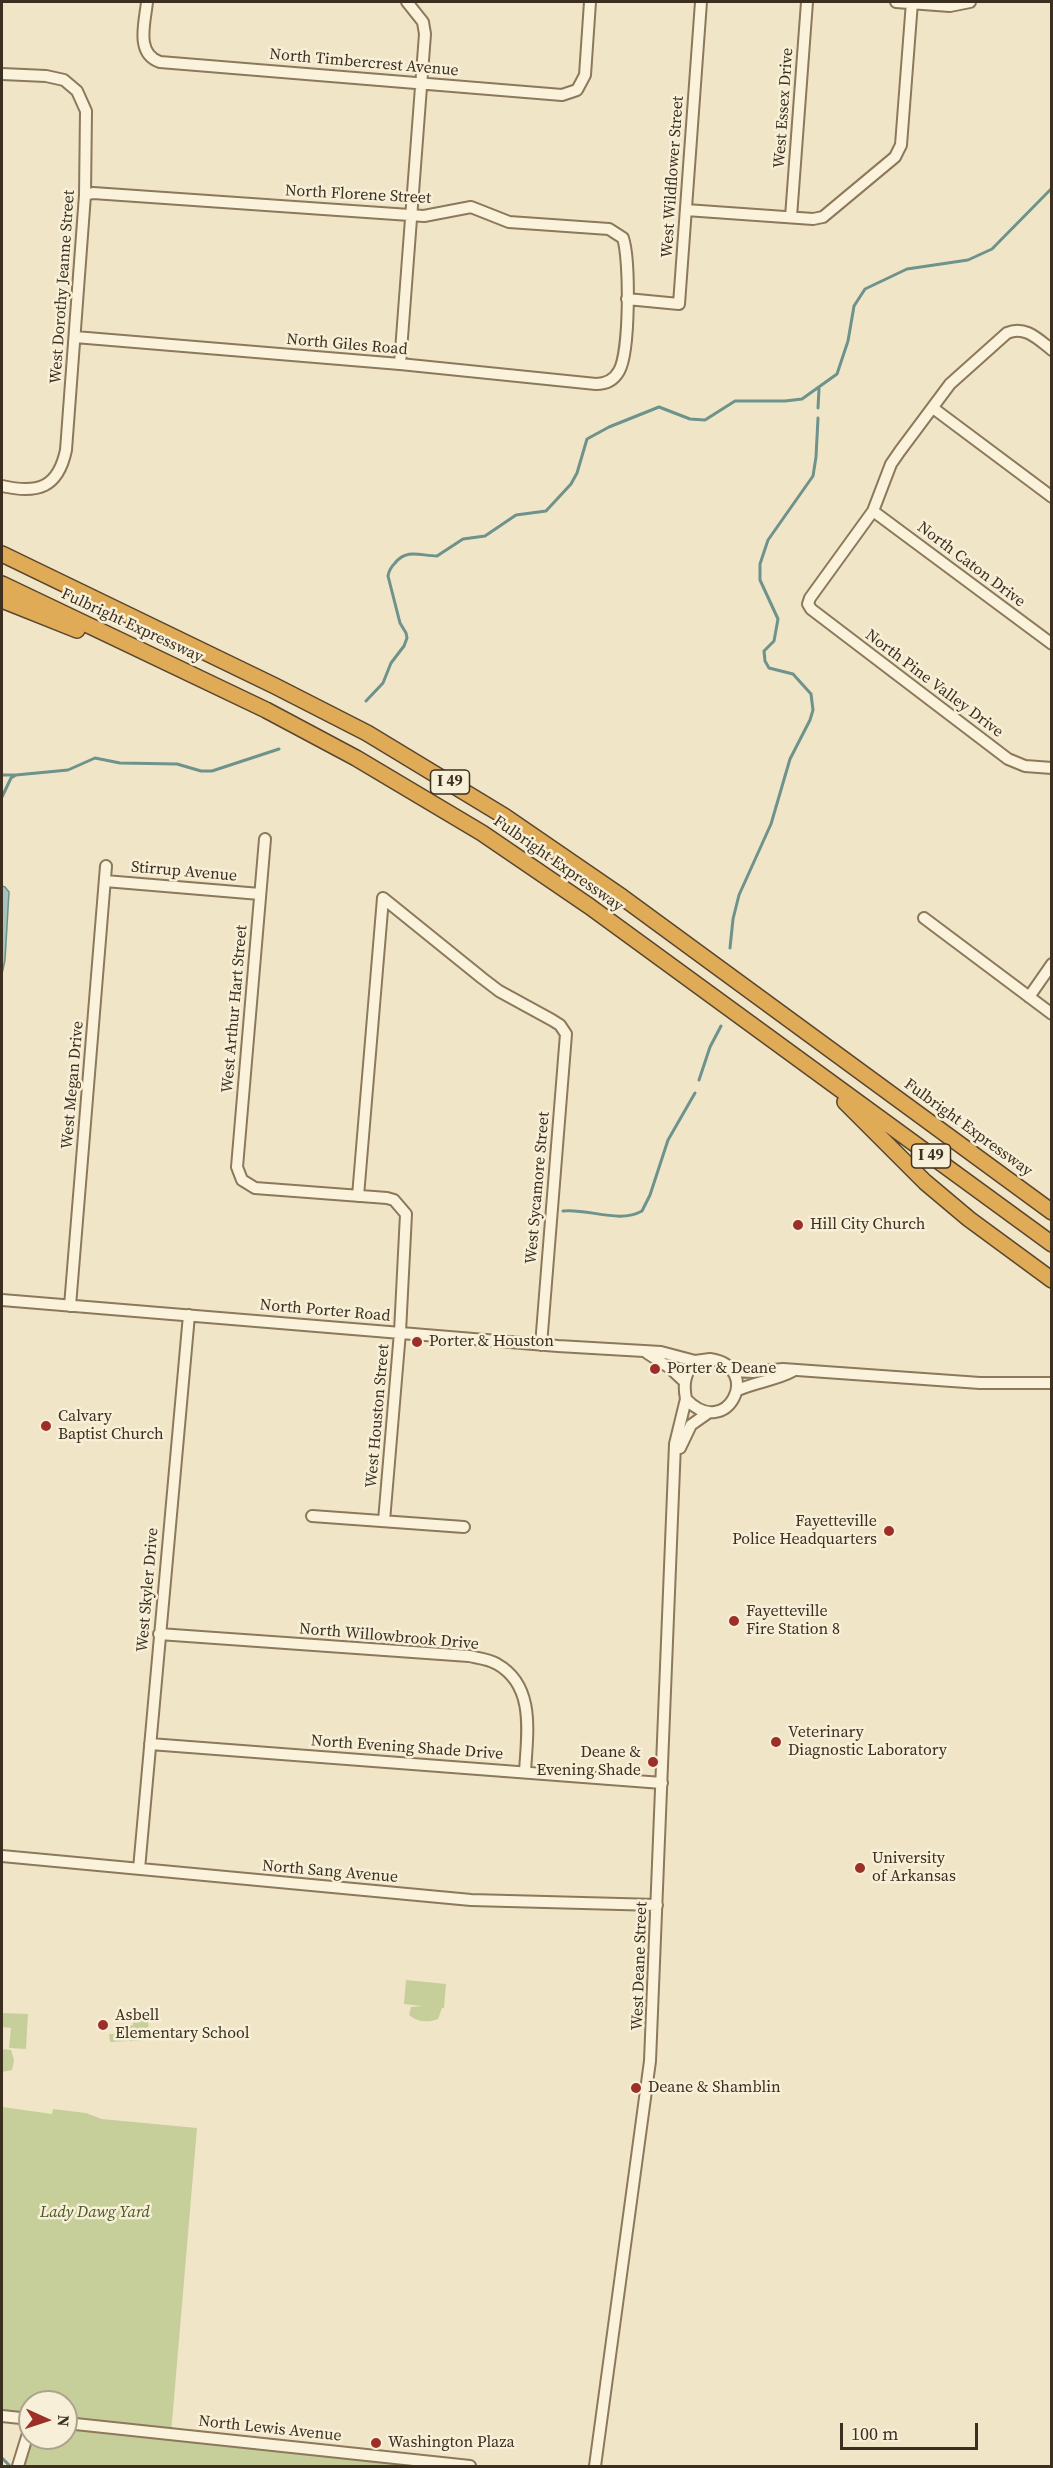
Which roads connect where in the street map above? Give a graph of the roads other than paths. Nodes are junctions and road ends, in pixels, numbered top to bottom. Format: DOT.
graph roads {
  1 [pos="147,2"];
  2 [pos="407,2"];
  3 [pos="590,2"];
  4 [pos="701,2"];
  5 [pos="807,2"];
  6 [pos="896,2"];
  7 [pos="912,2"];
  8 [pos="970,2"];
  9 [pos="2,74"];
  10 [pos="421,82"];
  11 [pos="85,195"];
  12 [pos="686,210"];
  13 [pos="411,216"];
  14 [pos="791,217"];
  15 [pos="627,299"];
  16 [pos="75,337"];
  17 [pos="1052,350"];
  18 [pos="400,364"];
  19 [pos="933,408"];
  20 [pos="2,486"];
  21 [pos="1052,497"];
  22 [pos="873,511"];
  23 [pos="2,554"];
  24 [pos="2,584"];
  25 [pos="2,600"];
  26 [pos="1052,644"];
  27 [pos="192,674"];
  28 [pos="1052,768"];
  29 [pos="265,839"];
  30 [pos="106,866"];
  31 [pos="105,881"];
  32 [pos="260,894"];
  33 [pos="924,918"];
  34 [pos="1052,964"];
  35 [pos="1029,997"];
  36 [pos="1052,1014"];
  37 [pos="810,1068"];
  38 [pos="358,1196"];
  39 [pos="1052,1212"];
  40 [pos="1052,1244"];
  41 [pos="1052,1280"];
  42 [pos="2,1300"];
  43 [pos="70,1306"];
  44 [pos="189,1315"];
  45 [pos="400,1332"];
  46 [pos="541,1345"];
  47 [pos="646,1353"];
  48 [pos="695,1361"];
  49 [pos="733,1371"];
  50 [pos="793,1371"];
  51 [pos="684,1381"];
  52 [pos="1052,1383"];
  53 [pos="738,1390"];
  54 [pos="686,1399"];
  55 [pos="708,1413"];
  56 [pos="674,1463"];
  57 [pos="312,1516"];
  58 [pos="384,1521"];
  59 [pos="464,1527"];
  60 [pos="159,1634"];
  61 [pos="150,1744"];
  62 [pos="525,1772"];
  63 [pos="662,1783"];
  64 [pos="2,1856"];
  65 [pos="139,1869"];
  66 [pos="657,1905"];
  67 [pos="2,2416"];
  68 [pos="18,2418"];
  69 [pos="78,2423"];
  70 [pos="23,2450"];
  71 [pos="18,2466"];
  72 [pos="470,2466"];
  73 [pos="596,2466"];
  1 -- 10 [label="street, North Timbercrest Avenue"];
  2 -- 10 [label="street"];
  3 -- 10 [label="street, North Timbercrest Avenue"];
  4 -- 12 [label="street, West Wildflower Street"];
  5 -- 14 [label="street, West Essex Drive"];
  6 -- 7 [label="street"];
  7 -- 8 [label="street"];
  7 -- 14 [label="street"];
  9 -- 11 [label="street, West Dorothy Jeanne Street"];
  10 -- 13 [label="street"];
  11 -- 13 [label="street, North Florene Street"];
  11 -- 16 [label="street, West Dorothy Jeanne Street"];
  12 -- 14 [label="street"];
  12 -- 15 [label="street, West Wildflower Street"];
  13 -- 15 [label="street, North Florene Street"];
  13 -- 18 [label="street"];
  15 -- 18 [label="street, North Giles Road"];
  16 -- 18 [label="street, North Giles Road"];
  16 -- 20 [label="street, West Dorothy Jeanne Street"];
  17 -- 19 [label="street"];
  19 -- 21 [label="street"];
  19 -- 22 [label="street"];
  22 -- 26 [label="street, North Caton Drive"];
  22 -- 28 [label="street, North Pine Valley Drive"];
  23 -- 39 [label="highway, Fulbright Expressway / I 49"];
  24 -- 27 [label="highway, Fulbright Expressway / I 49"];
  25 -- 27 [label="highway"];
  27 -- 37 [label="highway, Fulbright Expressway / I 49"];
  29 -- 32 [label="street, West Arthur Hart Street"];
  30 -- 31 [label="street, West Megan Drive"];
  31 -- 32 [label="street, Stirrup Avenue"];
  31 -- 43 [label="street, West Megan Drive"];
  32 -- 38 [label="street, West Arthur Hart Street"];
  33 -- 35 [label="street"];
  34 -- 35 [label="street"];
  35 -- 36 [label="street"];
  37 -- 40 [label="highway, Fulbright Expressway / I 49"];
  37 -- 41 [label="highway"];
  38 -- 45 [label="street, West Houston Street"];
  38 -- 46 [label="street, West Sycamore Street"];
  42 -- 43 [label="street, North Porter Road"];
  43 -- 44 [label="street, North Porter Road"];
  44 -- 45 [label="street, North Porter Road"];
  44 -- 60 [label="street, West Skyler Drive"];
  45 -- 46 [label="street, North Porter Road"];
  45 -- 58 [label="street, West Houston Street"];
  46 -- 47 [label="street, North Porter Road"];
  47 -- 48 [label="street, North Porter Road"];
  47 -- 51 [label="street, North Porter Road"];
  48 -- 49 [label="street"];
  48 -- 51 [label="street"];
  49 -- 50 [label="street"];
  49 -- 53 [label="street"];
  50 -- 52 [label="street"];
  50 -- 53 [label="street"];
  51 -- 54 [label="street"];
  53 -- 55 [label="street"];
  54 -- 55 [label="street"];
  54 -- 56 [label="street, West Deane Street"];
  55 -- 56 [label="street, West Deane Street"];
  56 -- 63 [label="street, West Deane Street"];
  57 -- 58 [label="street"];
  58 -- 59 [label="street"];
  60 -- 61 [label="street, West Skyler Drive"];
  60 -- 62 [label="street, North Willowbrook Drive"];
  61 -- 62 [label="street, North Evening Shade Drive"];
  61 -- 65 [label="street, West Skyler Drive"];
  62 -- 63 [label="street, North Evening Shade Drive"];
  63 -- 66 [label="street, West Deane Street"];
  64 -- 65 [label="street, North Sang Avenue"];
  65 -- 66 [label="street, North Sang Avenue"];
  66 -- 73 [label="street, West Deane Street"];
  67 -- 68 [label="street"];
  69 -- 72 [label="street, North Lewis Avenue"];
  70 -- 71 [label="street"];
}
